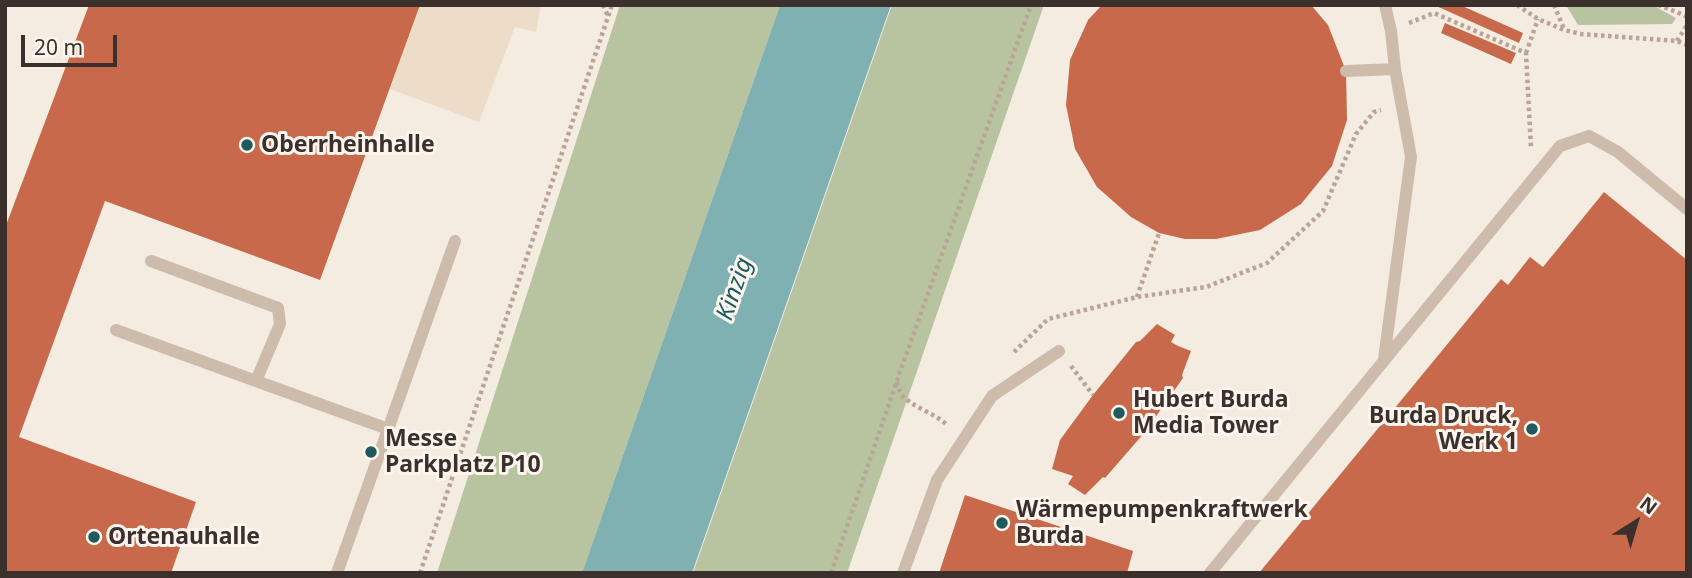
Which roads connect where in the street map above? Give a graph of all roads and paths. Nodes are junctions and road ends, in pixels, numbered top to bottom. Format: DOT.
graph roads {
  1 [pos="603,5"];
  2 [pos="612,5"];
  3 [pos="1031,5"];
  4 [pos="1385,5"];
  5 [pos="1517,5"];
  6 [pos="1554,5"];
  7 [pos="1658,5"];
  8 [pos="609,17"];
  9 [pos="1687,17"];
  10 [pos="1538,19"];
  11 [pos="1687,26"];
  12 [pos="1564,30"];
  13 [pos="1391,31"];
  14 [pos="1676,41"];
  15 [pos="1687,45"];
  16 [pos="1526,53"];
  17 [pos="1395,69"];
  18 [pos="1346,71"];
  19 [pos="1402,106"];
  20 [pos="1533,180"];
  21 [pos="1687,209"];
  22 [pos="1159,233"];
  23 [pos="455,241"];
  24 [pos="151,261"];
  25 [pos="1137,297"];
  26 [pos="116,330"];
  27 [pos="1059,351"];
  28 [pos="1013,353"];
  29 [pos="1384,360"];
  30 [pos="256,381"];
  31 [pos="896,381"];
  32 [pos="388,429"];
  33 [pos="944,435"];
  34 [pos="338,573"];
  35 [pos="420,573"];
  36 [pos="831,573"];
  37 [pos="903,573"];
  38 [pos="1210,573"];
  1 -- 8 [label="path"];
  2 -- 8 [label="path"];
  3 -- 31 [label="path"];
  4 -- 13 [label="lane"];
  5 -- 10 [label="path"];
  6 -- 12 [label="path"];
  7 -- 9 [label="path"];
  8 -- 35 [label="path"];
  10 -- 12 [label="path"];
  10 -- 16 [label="path"];
  11 -- 14 [label="path"];
  12 -- 14 [label="path"];
  13 -- 16 [label="path"];
  13 -- 17 [label="lane"];
  14 -- 15 [label="path"];
  16 -- 20 [label="path"];
  17 -- 18 [label="lane"];
  17 -- 19 [label="lane"];
  19 -- 25 [label="path"];
  19 -- 29 [label="lane"];
  20 -- 21 [label="lane"];
  20 -- 29 [label="lane"];
  22 -- 25 [label="path"];
  23 -- 32 [label="lane"];
  24 -- 30 [label="lane"];
  25 -- 28 [label="path"];
  26 -- 30 [label="lane"];
  27 -- 37 [label="lane"];
  29 -- 38 [label="lane"];
  30 -- 32 [label="lane"];
  31 -- 33 [label="path"];
  31 -- 36 [label="path"];
  32 -- 34 [label="lane"];
}
